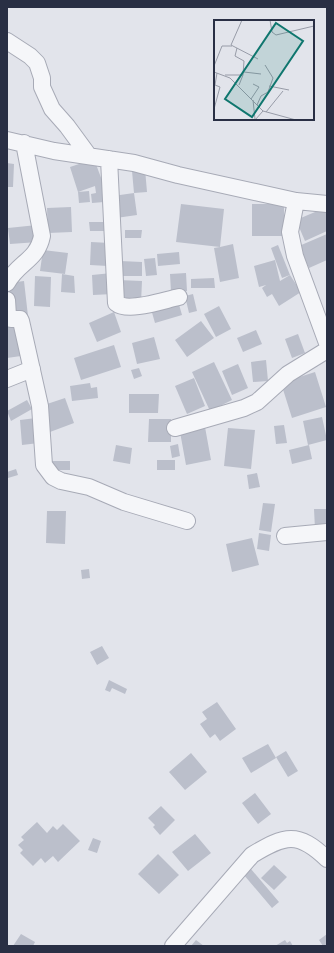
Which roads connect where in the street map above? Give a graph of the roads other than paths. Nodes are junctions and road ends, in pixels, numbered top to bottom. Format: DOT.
graph roads {
  1 [pos="7,41"];
  2 [pos="7,140"];
  3 [pos="24,143"];
  4 [pos="89,156"];
  5 [pos="109,159"];
  6 [pos="296,201"];
  7 [pos="327,204"];
  8 [pos="7,283"];
  9 [pos="179,296"];
  10 [pos="7,300"];
  11 [pos="321,310"];
  12 [pos="327,343"];
  13 [pos="327,350"];
  14 [pos="32,369"];
  15 [pos="7,379"];
  16 [pos="175,428"];
  17 [pos="187,521"];
  18 [pos="327,532"];
  19 [pos="285,536"];
  20 [pos="327,859"];
  21 [pos="173,946"];
  1 -- 4 [label="street"];
  2 -- 3 [label="street"];
  3 -- 4 [label="street"];
  3 -- 8 [label="street"];
  4 -- 5 [label="street"];
  5 -- 6 [label="street"];
  5 -- 9 [label="street"];
  6 -- 7 [label="street"];
  6 -- 11 [label="street"];
  10 -- 14 [label="street"];
  11 -- 12 [label="street"];
  13 -- 16 [label="street"];
  14 -- 15 [label="street"];
  14 -- 17 [label="street"];
  18 -- 19 [label="street"];
  20 -- 21 [label="street"];
}
